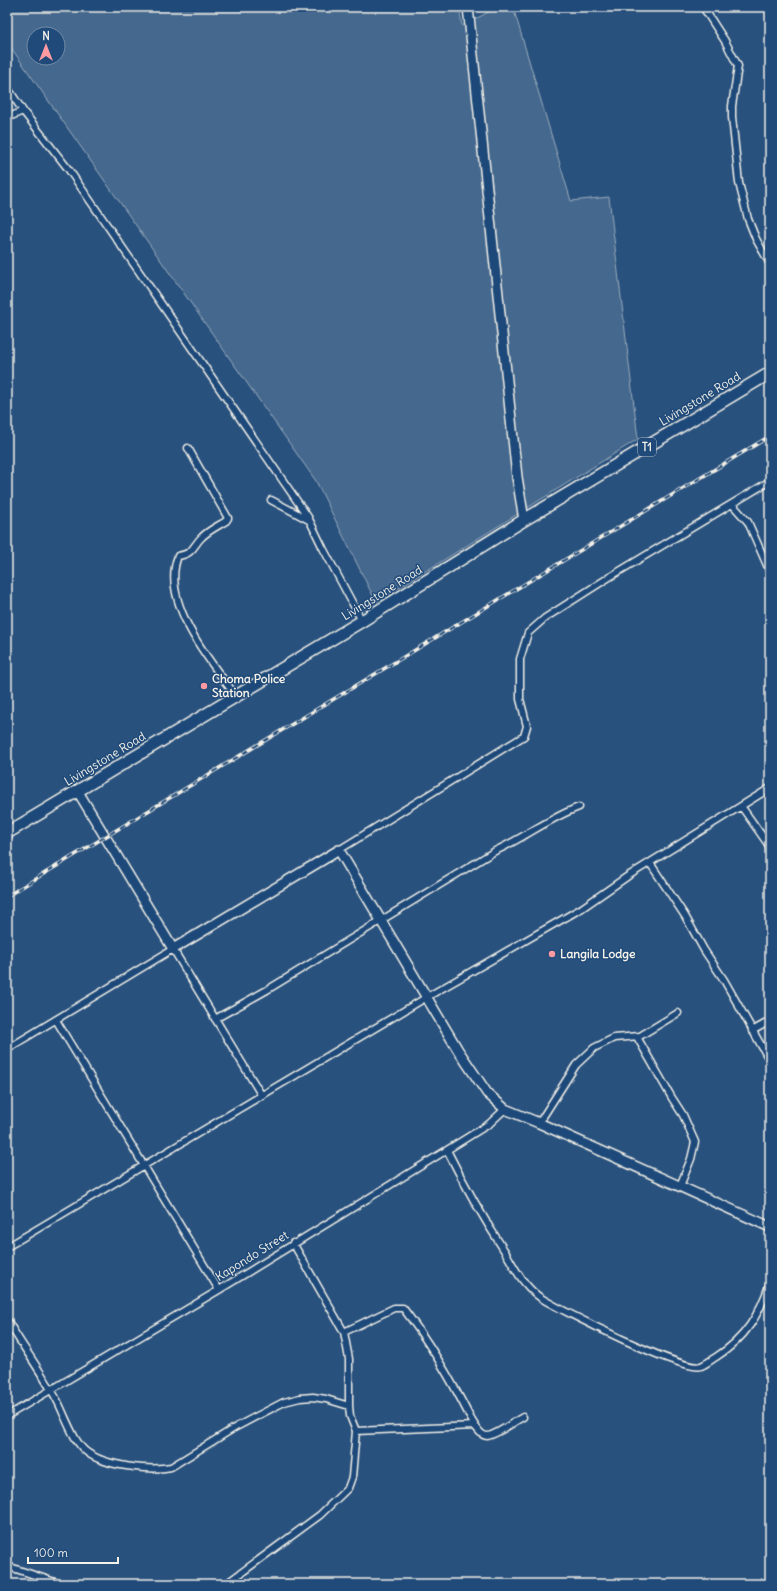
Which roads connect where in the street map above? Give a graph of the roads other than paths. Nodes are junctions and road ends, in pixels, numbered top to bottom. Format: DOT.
graph roads {
  1 [pos="468,7"];
  2 [pos="703,7"];
  3 [pos="7,87"];
  4 [pos="23,111"];
  5 [pos="7,118"];
  6 [pos="770,264"];
  7 [pos="770,372"];
  8 [pos="188,448"];
  9 [pos="770,481"];
  10 [pos="271,500"];
  11 [pos="732,504"];
  12 [pos="309,520"];
  13 [pos="524,520"];
  14 [pos="767,556"];
  15 [pos="770,572"];
  16 [pos="362,621"];
  17 [pos="236,696"];
  18 [pos="770,788"];
  19 [pos="78,790"];
  20 [pos="741,806"];
  21 [pos="579,807"];
  22 [pos="7,833"];
  23 [pos="770,847"];
  24 [pos="339,850"];
  25 [pos="650,863"];
  26 [pos="381,920"];
  27 [pos="173,949"];
  28 [pos="427,997"];
  29 [pos="678,1013"];
  30 [pos="215,1019"];
  31 [pos="56,1020"];
  32 [pos="770,1021"];
  33 [pos="752,1031"];
  34 [pos="637,1037"];
  35 [pos="7,1049"];
  36 [pos="770,1061"];
  37 [pos="262,1096"];
  38 [pos="505,1109"];
  39 [pos="539,1122"];
  40 [pos="447,1150"];
  41 [pos="143,1166"];
  42 [pos="680,1186"];
  43 [pos="770,1227"];
  44 [pos="293,1243"];
  45 [pos="7,1247"];
  46 [pos="770,1283"];
  47 [pos="219,1290"];
  48 [pos="7,1320"];
  49 [pos="344,1332"];
  50 [pos="51,1390"];
  51 [pos="349,1406"];
  52 [pos="7,1416"];
  53 [pos="523,1417"];
  54 [pos="475,1426"];
  55 [pos="356,1431"];
  56 [pos="7,1566"];
  57 [pos="61,1584"];
  58 [pos="226,1584"];
  1 -- 13 [label="street"];
  2 -- 6 [label="street"];
  3 -- 4 [label="street"];
  4 -- 5 [label="street"];
  4 -- 12 [label="street"];
  7 -- 13 [label="highway, Livingstone Road / T1"];
  8 -- 17 [label="street"];
  9 -- 11 [label="street"];
  10 -- 12 [label="street"];
  11 -- 14 [label="street"];
  11 -- 24 [label="street"];
  12 -- 16 [label="street"];
  13 -- 16 [label="highway, Livingstone Road / T1"];
  14 -- 15 [label="street"];
  16 -- 17 [label="highway, Livingstone Road / T1"];
  17 -- 19 [label="highway, Livingstone Road / T1"];
  18 -- 20 [label="street"];
  19 -- 22 [label="highway, Livingstone Road / T1"];
  19 -- 27 [label="street"];
  20 -- 23 [label="street"];
  20 -- 25 [label="street"];
  21 -- 26 [label="street"];
  24 -- 26 [label="street"];
  24 -- 27 [label="street"];
  25 -- 28 [label="street"];
  25 -- 33 [label="street"];
  26 -- 28 [label="street"];
  26 -- 30 [label="street"];
  27 -- 30 [label="street"];
  27 -- 31 [label="street"];
  28 -- 37 [label="street"];
  28 -- 38 [label="street"];
  29 -- 34 [label="street"];
  30 -- 37 [label="street"];
  31 -- 35 [label="street"];
  31 -- 41 [label="street"];
  32 -- 33 [label="street"];
  33 -- 36 [label="street"];
  34 -- 39 [label="street"];
  34 -- 42 [label="street"];
  37 -- 41 [label="street"];
  38 -- 39 [label="street"];
  38 -- 40 [label="street, Kapondo Street"];
  39 -- 42 [label="street"];
  40 -- 44 [label="street, Kapondo Street"];
  40 -- 46 [label="street"];
  41 -- 45 [label="street"];
  41 -- 47 [label="street"];
  42 -- 43 [label="street"];
  44 -- 47 [label="street, Kapondo Street"];
  44 -- 49 [label="street"];
  47 -- 50 [label="street, Kapondo Street"];
  48 -- 50 [label="street"];
  49 -- 51 [label="street"];
  49 -- 54 [label="street"];
  50 -- 51 [label="street"];
  50 -- 52 [label="street, Kapondo Street"];
  51 -- 55 [label="street"];
  53 -- 54 [label="street"];
  54 -- 55 [label="street"];
  55 -- 58 [label="street"];
  56 -- 57 [label="street"];
}
